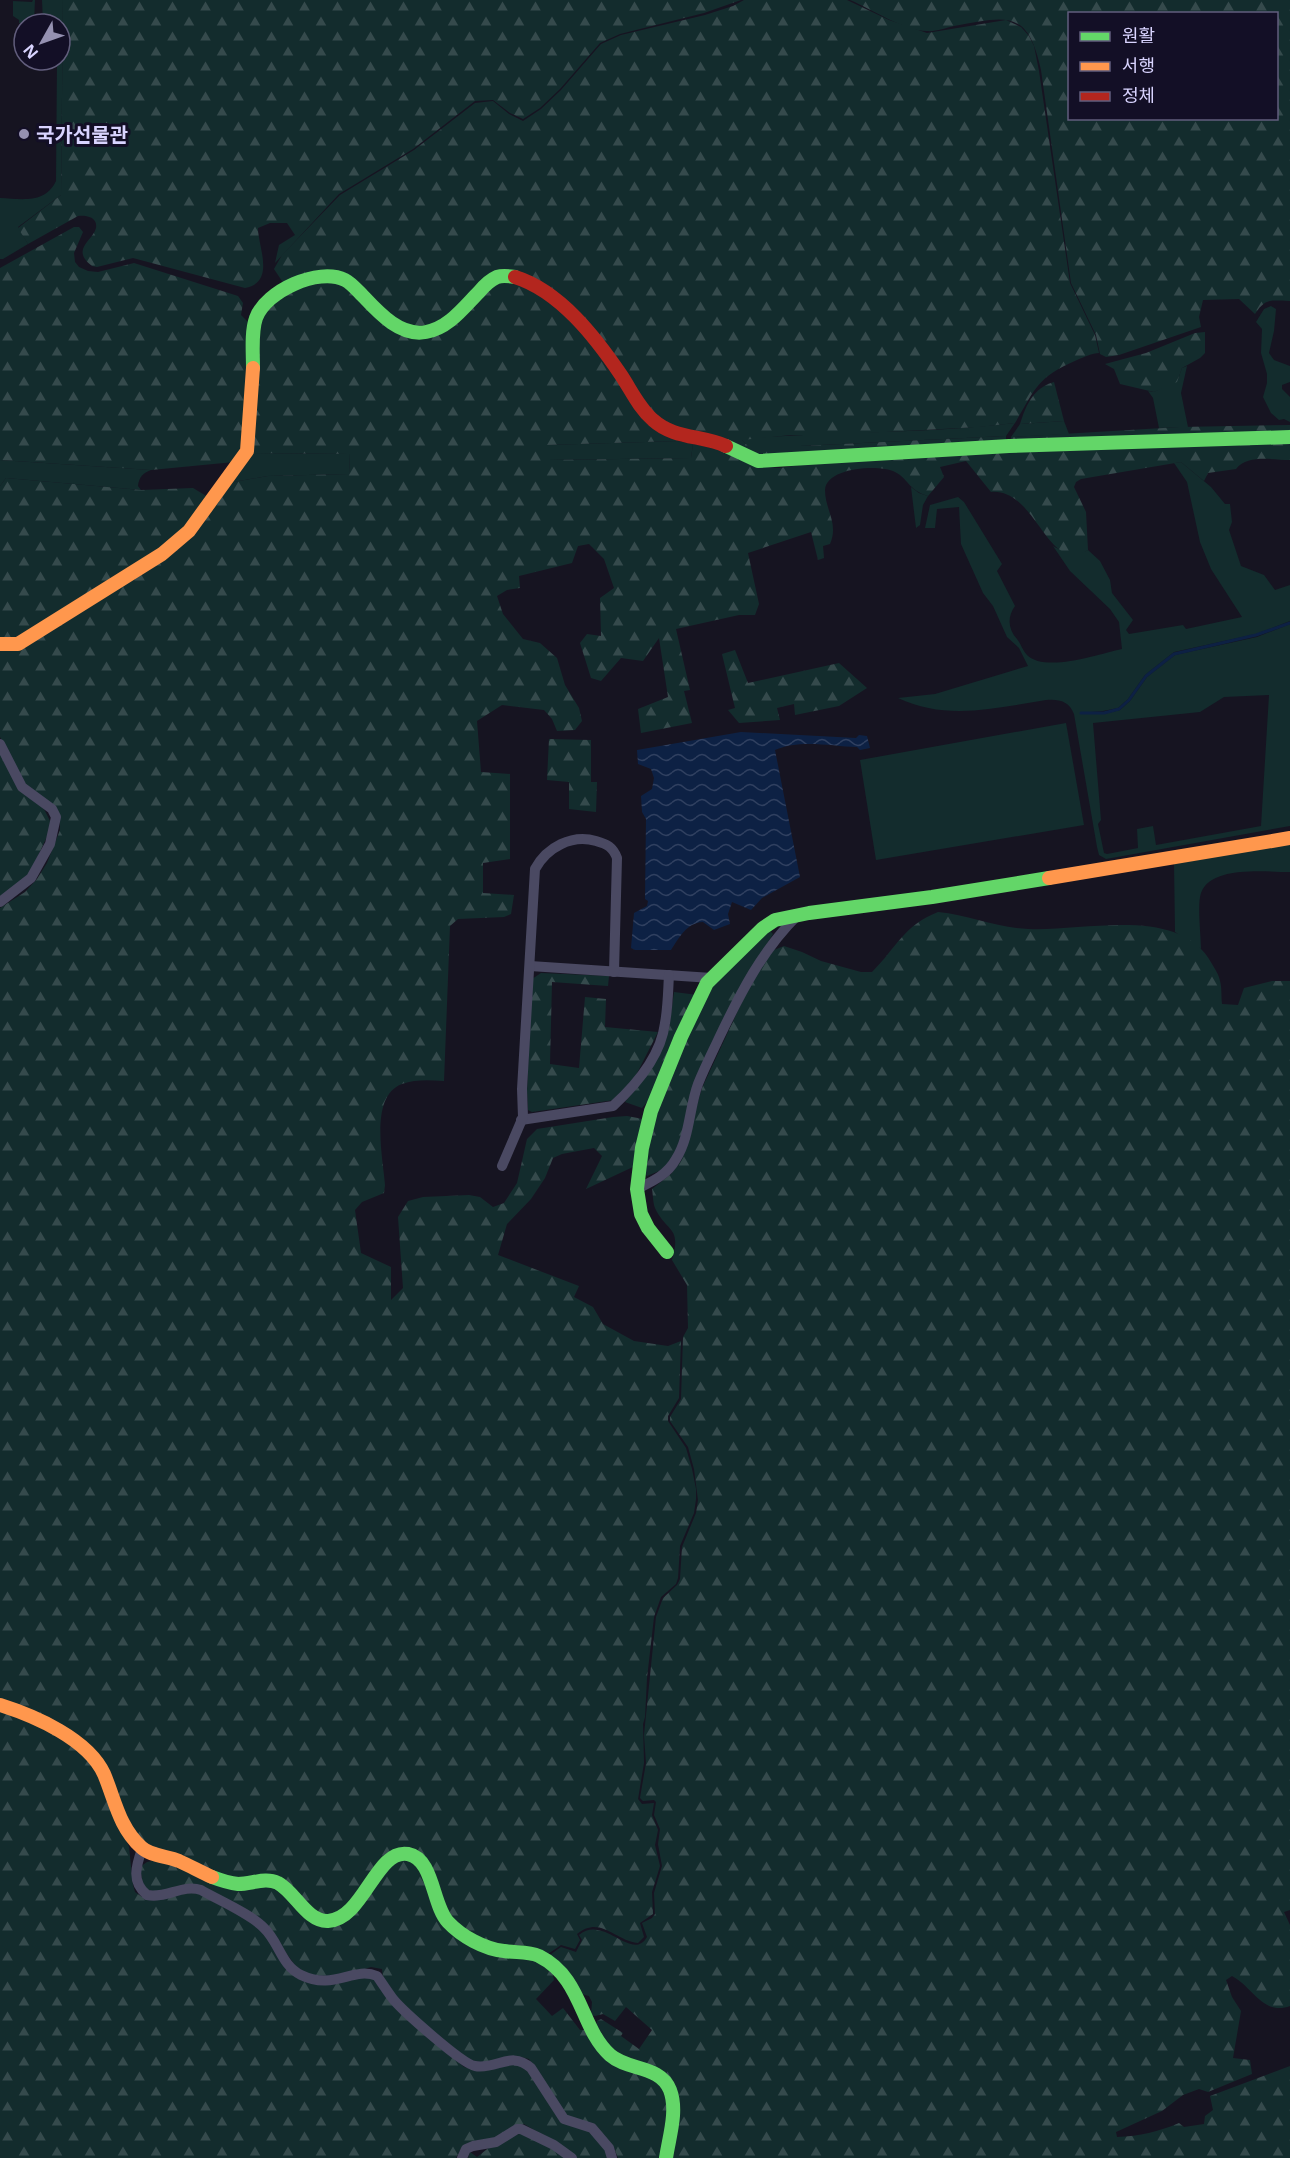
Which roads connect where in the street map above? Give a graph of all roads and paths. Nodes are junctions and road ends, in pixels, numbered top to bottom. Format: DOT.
graph roads {
  1 [pos="1290,437"];
  2 [pos="0,644"];
  3 [pos="0,744"];
  4 [pos="1290,838"];
  5 [pos="0,902"];
  6 [pos="798,915"];
  7 [pos="530,966"];
  8 [pos="614,972"];
  9 [pos="669,975"];
  10 [pos="711,978"];
  11 [pos="521,1120"];
  12 [pos="502,1167"];
  13 [pos="638,1189"];
  14 [pos="667,1252"];
  15 [pos="0,1705"];
  16 [pos="142,1849"];
  17 [pos="462,2158"];
  18 [pos="572,2158"];
  19 [pos="612,2158"];
  20 [pos="666,2158"];
  1 -- 2 [label="street"];
  3 -- 5 [label="street"];
  4 -- 6 [label="street"];
  6 -- 10 [label="street"];
  6 -- 13 [label="street"];
  7 -- 8 [label="street"];
  7 -- 8 [label="street"];
  7 -- 11 [label="street"];
  8 -- 9 [label="street"];
  9 -- 10 [label="street"];
  9 -- 11 [label="street"];
  10 -- 13 [label="street"];
  11 -- 12 [label="street"];
  13 -- 14 [label="street"];
  15 -- 16 [label="street"];
  16 -- 19 [label="street"];
  16 -- 20 [label="street"];
  17 -- 18 [label="street"];
}
